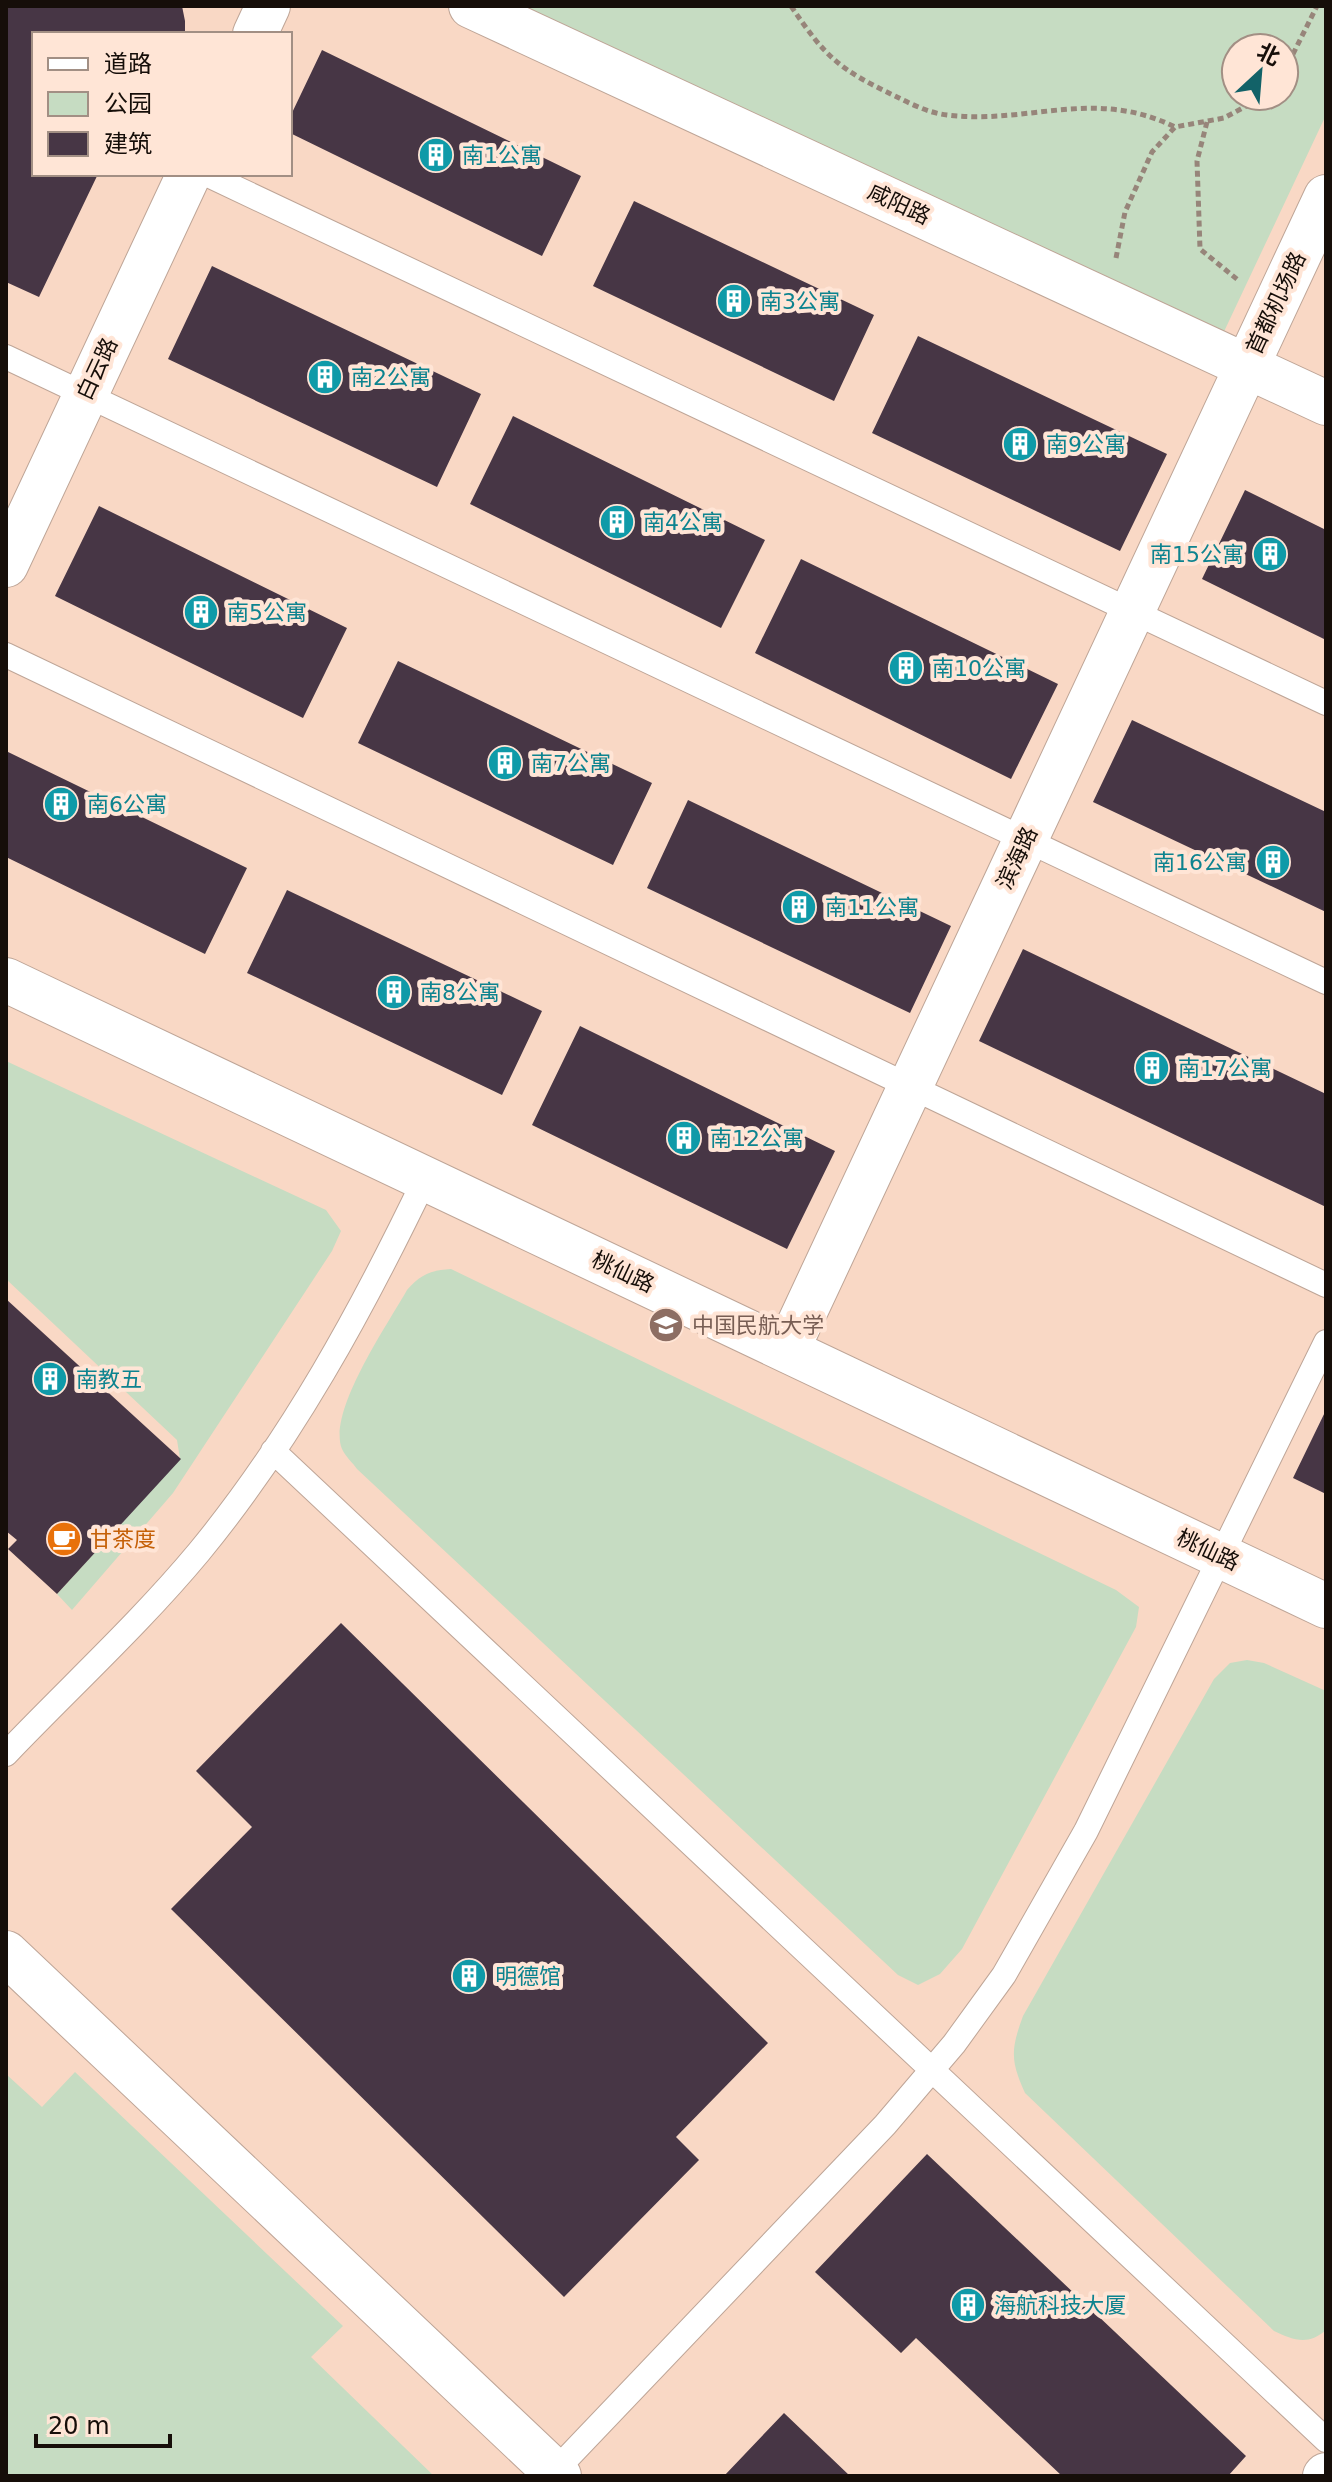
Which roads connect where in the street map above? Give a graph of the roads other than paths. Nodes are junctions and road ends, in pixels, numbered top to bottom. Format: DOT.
graph roads {
  1 [pos="268,6"];
  2 [pos="471,6"];
  3 [pos="256,32"];
  4 [pos="188,176"];
  5 [pos="210,176"];
  6 [pos="1326,197"];
  7 [pos="6,357"];
  8 [pos="1247,366"];
  9 [pos="86,394"];
  10 [pos="1326,403"];
  11 [pos="6,565"];
  12 [pos="1132,612"];
  13 [pos="6,655"];
  14 [pos="1326,703"];
  15 [pos="1026,840"];
  16 [pos="6,980"];
  17 [pos="1326,982"];
  18 [pos="910,1087"];
  19 [pos="425,1179"];
  20 [pos="1326,1285"];
  21 [pos="1326,1342"];
  22 [pos="787,1350"];
  23 [pos="273,1451"];
  24 [pos="1222,1557"];
  25 [pos="1326,1606"];
  26 [pos="6,1754"];
  27 [pos="6,1953"];
  28 [pos="931,2070"];
  29 [pos="1326,2440"];
  30 [pos="556,2474"];
  1 -- 3 [label="street"];
  2 -- 8 [label="street, 咸阳路"];
  4 -- 9 [label="street, 白云路"];
  5 -- 12 [label="lane"];
  6 -- 8 [label="street, 首都机场路"];
  7 -- 9 [label="lane"];
  8 -- 10 [label="street, 咸阳路"];
  8 -- 12 [label="street, 滨海路"];
  9 -- 11 [label="street, 白云路"];
  9 -- 15 [label="lane"];
  12 -- 14 [label="lane"];
  12 -- 15 [label="street, 滨海路"];
  13 -- 18 [label="lane"];
  15 -- 17 [label="lane"];
  15 -- 18 [label="street, 滨海路"];
  16 -- 19 [label="street, 桃仙路"];
  18 -- 20 [label="lane"];
  18 -- 22 [label="street, 滨海路"];
  19 -- 22 [label="street, 桃仙路"];
  19 -- 23 [label="lane"];
  21 -- 24 [label="lane"];
  22 -- 24 [label="street, 桃仙路"];
  23 -- 26 [label="lane"];
  23 -- 28 [label="lane"];
  24 -- 25 [label="street, 桃仙路"];
  24 -- 28 [label="lane"];
  27 -- 30 [label="street"];
  28 -- 29 [label="lane"];
  28 -- 30 [label="lane"];
}
